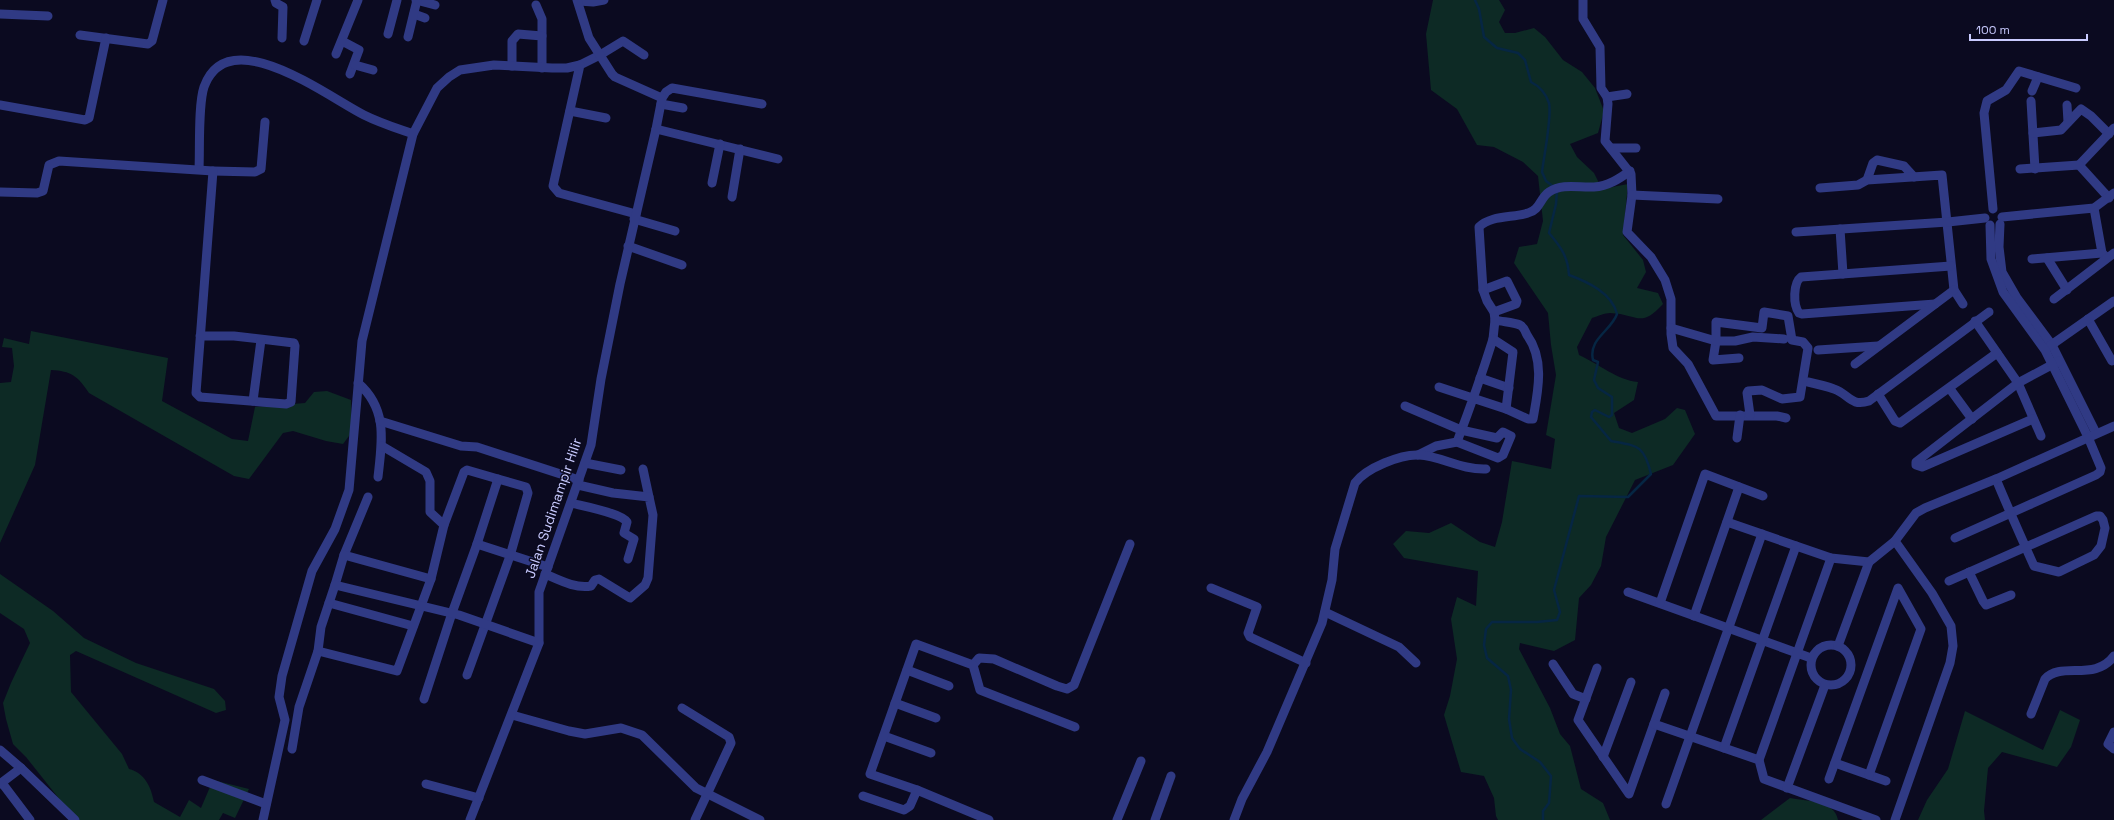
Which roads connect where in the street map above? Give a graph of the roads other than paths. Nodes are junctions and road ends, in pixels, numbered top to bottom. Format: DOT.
graph roads {
  1 [pos="163,0"];
  2 [pos="276,0"];
  3 [pos="317,0"];
  4 [pos="358,0"];
  5 [pos="397,0"];
  6 [pos="416,0"];
  7 [pos="604,0"];
  8 [pos="1583,0"];
  9 [pos="578,1"];
  10 [pos="435,5"];
  11 [pos="536,5"];
  12 [pos="0,14"];
  13 [pos="414,14"];
  14 [pos="48,16"];
  15 [pos="426,18"];
  16 [pos="388,34"];
  17 [pos="80,35"];
  18 [pos="542,36"];
  19 [pos="408,37"];
  20 [pos="106,38"];
  21 [pos="282,38"];
  22 [pos="304,41"];
  23 [pos="342,41"];
  24 [pos="336,54"];
  25 [pos="600,55"];
  26 [pos="644,55"];
  27 [pos="354,65"];
  28 [pos="580,65"];
  29 [pos="512,66"];
  30 [pos="542,68"];
  31 [pos="373,70"];
  32 [pos="350,74"];
  33 [pos="2038,77"];
  34 [pos="2076,88"];
  35 [pos="1627,94"];
  36 [pos="1607,97"];
  37 [pos="661,101"];
  38 [pos="762,104"];
  39 [pos="0,105"];
  40 [pos="2067,105"];
  41 [pos="684,108"];
  42 [pos="570,111"];
  43 [pos="606,118"];
  44 [pos="265,122"];
  45 [pos="2068,122"];
  46 [pos="656,130"];
  47 [pos="2111,131"];
  48 [pos="2033,133"];
  49 [pos="412,134"];
  50 [pos="720,144"];
  51 [pos="1611,148"];
  52 [pos="1636,148"];
  53 [pos="740,149"];
  54 [pos="778,159"];
  55 [pos="2079,165"];
  56 [pos="2020,169"];
  57 [pos="2035,169"];
  58 [pos="199,170"];
  59 [pos="213,171"];
  60 [pos="1630,171"];
  61 [pos="1914,177"];
  62 [pos="1867,180"];
  63 [pos="712,183"];
  64 [pos="1820,188"];
  65 [pos="0,192"];
  66 [pos="1632,195"];
  67 [pos="2112,195"];
  68 [pos="732,197"];
  69 [pos="1718,199"];
  70 [pos="2094,208"];
  71 [pos="1994,209"];
  72 [pos="635,216"];
  73 [pos="2001,220"];
  74 [pos="1987,221"];
  75 [pos="1948,222"];
  76 [pos="1840,229"];
  77 [pos="675,231"];
  78 [pos="1796,232"];
  79 [pos="628,246"];
  80 [pos="2108,255"];
  81 [pos="2047,258"];
  82 [pos="2032,259"];
  83 [pos="682,265"];
  84 [pos="1952,266"];
  85 [pos="1843,274"];
  86 [pos="2004,283"];
  87 [pos="1483,290"];
  88 [pos="1954,290"];
  89 [pos="2067,290"];
  90 [pos="2054,299"];
  91 [pos="2114,301"];
  92 [pos="1935,304"];
  93 [pos="1963,304"];
  94 [pos="1989,312"];
  95 [pos="1495,316"];
  96 [pos="2088,319"];
  97 [pos="1975,321"];
  98 [pos="1671,328"];
  99 [pos="200,336"];
  100 [pos="1493,339"];
  101 [pos="1784,339"];
  102 [pos="261,340"];
  103 [pos="1716,341"];
  104 [pos="1879,346"];
  105 [pos="2048,348"];
  106 [pos="1818,350"];
  107 [pos="1997,353"];
  108 [pos="1739,358"];
  109 [pos="2112,361"];
  110 [pos="2055,362"];
  111 [pos="1855,364"];
  112 [pos="1480,378"];
  113 [pos="1808,382"];
  114 [pos="358,383"];
  115 [pos="2071,383"];
  116 [pos="2018,384"];
  117 [pos="1439,387"];
  118 [pos="2062,387"];
  119 [pos="1509,388"];
  120 [pos="1950,389"];
  121 [pos="1878,394"];
  122 [pos="1473,399"];
  123 [pos="253,402"];
  124 [pos="1405,406"];
  125 [pos="1506,409"];
  126 [pos="1740,415"];
  127 [pos="1750,415"];
  128 [pos="1786,418"];
  129 [pos="1972,419"];
  130 [pos="2033,419"];
  131 [pos="380,421"];
  132 [pos="2114,426"];
  133 [pos="1461,430"];
  134 [pos="2092,435"];
  135 [pos="2041,436"];
  136 [pos="1737,438"];
  137 [pos="1457,442"];
  138 [pos="382,446"];
  139 [pos="1418,455"];
  140 [pos="585,464"];
  141 [pos="643,469"];
  142 [pos="1486,469"];
  143 [pos="621,470"];
  144 [pos="378,477"];
  145 [pos="498,479"];
  146 [pos="1996,479"];
  147 [pos="579,482"];
  148 [pos="1739,487"];
  149 [pos="1763,496"];
  150 [pos="368,497"];
  151 [pos="649,497"];
  152 [pos="571,503"];
  153 [pos="2010,513"];
  154 [pos="1727,522"];
  155 [pos="444,525"];
  156 [pos="1762,534"];
  157 [pos="1955,538"];
  158 [pos="1895,542"];
  159 [pos="477,544"];
  160 [pos="1130,544"];
  161 [pos="1796,546"];
  162 [pos="2025,547"];
  163 [pos="344,555"];
  164 [pos="510,556"];
  165 [pos="1831,558"];
  166 [pos="628,559"];
  167 [pos="1869,562"];
  168 [pos="546,571"];
  169 [pos="1969,572"];
  170 [pos="431,579"];
  171 [pos="1949,581"];
  172 [pos="335,585"];
  173 [pos="1211,588"];
  174 [pos="1628,592"];
  175 [pos="2010,595"];
  176 [pos="1660,603"];
  177 [pos="329,604"];
  178 [pos="421,606"];
  179 [pos="1325,612"];
  180 [pos="452,614"];
  181 [pos="1694,616"];
  182 [pos="485,622"];
  183 [pos="413,626"];
  184 [pos="1729,628"];
  185 [pos="1762,640"];
  186 [pos="539,643"];
  187 [pos="1838,646"];
  188 [pos="318,651"];
  189 [pos="1797,653"];
  190 [pos="2114,656"];
  191 [pos="1812,658"];
  192 [pos="1306,663"];
  193 [pos="1416,663"];
  194 [pos="1554,664"];
  195 [pos="973,665"];
  196 [pos="1597,668"];
  197 [pos="907,670"];
  198 [pos="1850,672"];
  199 [pos="467,675"];
  200 [pos="1866,677"];
  201 [pos="1631,682"];
  202 [pos="1825,685"];
  203 [pos="949,686"];
  204 [pos="1665,693"];
  205 [pos="424,699"];
  206 [pos="1586,699"];
  207 [pos="895,703"];
  208 [pos="682,708"];
  209 [pos="2031,714"];
  210 [pos="512,715"];
  211 [pos="936,718"];
  212 [pos="1654,724"];
  213 [pos="1075,727"];
  214 [pos="2114,732"];
  215 [pos="884,736"];
  216 [pos="1690,736"];
  217 [pos="1724,748"];
  218 [pos="292,749"];
  219 [pos="2114,749"];
  220 [pos="0,750"];
  221 [pos="931,753"];
  222 [pos="1603,757"];
  223 [pos="1759,760"];
  224 [pos="1141,761"];
  225 [pos="1835,763"];
  226 [pos="21,768"];
  227 [pos="1869,775"];
  228 [pos="1171,776"];
  229 [pos="1829,779"];
  230 [pos="202,780"];
  231 [pos="1886,781"];
  232 [pos="1,784"];
  233 [pos="426,784"];
  234 [pos="1787,788"];
  235 [pos="917,790"];
  236 [pos="708,795"];
  237 [pos="863,796"];
  238 [pos="479,798"];
  239 [pos="266,804"];
  240 [pos="1666,804"];
  241 [pos="29,820"];
  242 [pos="75,820"];
  243 [pos="263,820"];
  244 [pos="470,820"];
  245 [pos="695,820"];
  246 [pos="760,820"];
  247 [pos="989,820"];
  248 [pos="1117,820"];
  249 [pos="1155,820"];
  250 [pos="1234,820"];
  251 [pos="1876,820"];
  252 [pos="1895,820"];
  1 -- 20 [label="street"];
  2 -- 21 [label="street"];
  3 -- 22 [label="street"];
  4 -- 23 [label="street"];
  5 -- 16 [label="street"];
  6 -- 10 [label="street"];
  6 -- 13 [label="street"];
  7 -- 9 [label="street"];
  8 -- 36 [label="street"];
  9 -- 25 [label="street"];
  11 -- 18 [label="street"];
  12 -- 14 [label="street"];
  13 -- 15 [label="street"];
  13 -- 19 [label="street"];
  17 -- 20 [label="street"];
  18 -- 29 [label="street"];
  18 -- 30 [label="street"];
  20 -- 39 [label="street"];
  23 -- 24 [label="street"];
  23 -- 27 [label="street"];
  25 -- 26 [label="street"];
  25 -- 28 [label="street"];
  25 -- 37 [label="street"];
  27 -- 31 [label="street"];
  27 -- 32 [label="street"];
  28 -- 30 [label="street"];
  28 -- 42 [label="street"];
  29 -- 30 [label="street"];
  29 -- 49 [label="street"];
  33 -- 34 [label="street"];
  33 -- 48 [label="street"];
  33 -- 71 [label="street"];
  35 -- 36 [label="street"];
  36 -- 51 [label="street"];
  37 -- 38 [label="street"];
  37 -- 41 [label="street"];
  37 -- 46 [label="street, Jalan Sudimampir Hilir"];
  40 -- 45 [label="street"];
  42 -- 43 [label="street"];
  42 -- 72 [label="street"];
  44 -- 59 [label="street"];
  45 -- 47 [label="street"];
  45 -- 48 [label="street"];
  46 -- 50 [label="street"];
  46 -- 72 [label="street, Jalan Sudimampir Hilir"];
  47 -- 55 [label="street"];
  48 -- 57 [label="street"];
  49 -- 58 [label="street"];
  49 -- 114 [label="street"];
  50 -- 53 [label="street"];
  50 -- 63 [label="street"];
  51 -- 52 [label="street"];
  51 -- 60 [label="street"];
  53 -- 54 [label="street"];
  53 -- 68 [label="street"];
  55 -- 57 [label="street"];
  55 -- 67 [label="street"];
  56 -- 57 [label="street"];
  58 -- 59 [label="street"];
  58 -- 65 [label="street"];
  59 -- 99 [label="street"];
  60 -- 66 [label="street"];
  60 -- 87 [label="street"];
  61 -- 62 [label="street"];
  61 -- 62 [label="street"];
  61 -- 75 [label="street"];
  62 -- 64 [label="street"];
  66 -- 69 [label="street"];
  66 -- 98 [label="street"];
  67 -- 70 [label="street"];
  70 -- 73 [label="street"];
  70 -- 80 [label="street"];
  71 -- 73 [label="street"];
  71 -- 74 [label="street"];
  72 -- 77 [label="street"];
  72 -- 79 [label="street, Jalan Sudimampir Hilir"];
  73 -- 74 [label="street"];
  73 -- 86 [label="street"];
  74 -- 75 [label="street"];
  74 -- 86 [label="street"];
  75 -- 76 [label="street"];
  75 -- 84 [label="street"];
  76 -- 78 [label="street"];
  76 -- 85 [label="street"];
  79 -- 83 [label="street"];
  79 -- 140 [label="street, Jalan Sudimampir Hilir"];
  80 -- 81 [label="street"];
  80 -- 89 [label="street"];
  81 -- 82 [label="street"];
  81 -- 89 [label="street"];
  84 -- 85 [label="street"];
  84 -- 88 [label="street"];
  85 -- 92 [label="street"];
  86 -- 105 [label="street"];
  87 -- 95 [label="street"];
  87 -- 95 [label="street"];
  88 -- 92 [label="street"];
  88 -- 93 [label="street"];
  89 -- 90 [label="street"];
  91 -- 96 [label="street"];
  92 -- 104 [label="street"];
  94 -- 97 [label="street"];
  95 -- 100 [label="street"];
  95 -- 125 [label="street"];
  96 -- 105 [label="street"];
  96 -- 109 [label="street"];
  97 -- 107 [label="street"];
  97 -- 121 [label="street"];
  98 -- 103 [label="street"];
  98 -- 126 [label="street"];
  99 -- 102 [label="street"];
  99 -- 123 [label="street"];
  100 -- 112 [label="street"];
  100 -- 119 [label="street"];
  101 -- 103 [label="street"];
  102 -- 123 [label="street"];
  102 -- 123 [label="street"];
  103 -- 108 [label="street"];
  103 -- 127 [label="street"];
  104 -- 106 [label="street"];
  104 -- 111 [label="street"];
  105 -- 110 [label="street"];
  107 -- 116 [label="street"];
  107 -- 120 [label="street"];
  110 -- 115 [label="street"];
  110 -- 116 [label="street"];
  110 -- 118 [label="street"];
  112 -- 119 [label="street"];
  112 -- 122 [label="street"];
  113 -- 121 [label="street"];
  114 -- 131 [label="street"];
  114 -- 239 [label="street"];
  115 -- 118 [label="street"];
  115 -- 134 [label="street"];
  116 -- 129 [label="street"];
  116 -- 130 [label="street"];
  117 -- 122 [label="street"];
  118 -- 134 [label="street"];
  119 -- 125 [label="street"];
  120 -- 121 [label="street"];
  120 -- 129 [label="street"];
  122 -- 125 [label="street"];
  122 -- 133 [label="street"];
  124 -- 133 [label="street"];
  126 -- 127 [label="street"];
  126 -- 136 [label="street"];
  127 -- 128 [label="street"];
  129 -- 130 [label="street"];
  130 -- 135 [label="street"];
  131 -- 138 [label="street"];
  131 -- 147 [label="street"];
  132 -- 134 [label="street"];
  133 -- 137 [label="street"];
  133 -- 137 [label="street"];
  134 -- 146 [label="street"];
  134 -- 153 [label="street"];
  137 -- 139 [label="street"];
  138 -- 144 [label="street"];
  138 -- 155 [label="street"];
  139 -- 142 [label="street"];
  139 -- 179 [label="street"];
  140 -- 143 [label="street"];
  140 -- 147 [label="street, Jalan Sudimampir Hilir"];
  141 -- 151 [label="street"];
  145 -- 155 [label="street"];
  145 -- 159 [label="street"];
  145 -- 164 [label="street"];
  146 -- 153 [label="street"];
  146 -- 158 [label="street"];
  147 -- 151 [label="street"];
  147 -- 152 [label="street, Jalan Sudimampir Hilir"];
  148 -- 149 [label="street"];
  148 -- 154 [label="street"];
  148 -- 176 [label="street"];
  150 -- 163 [label="street"];
  151 -- 168 [label="street"];
  152 -- 166 [label="street"];
  152 -- 168 [label="street, Jalan Sudimampir Hilir"];
  153 -- 157 [label="street"];
  153 -- 162 [label="street"];
  154 -- 156 [label="street"];
  154 -- 181 [label="street"];
  155 -- 170 [label="street"];
  156 -- 161 [label="street"];
  156 -- 184 [label="street"];
  158 -- 167 [label="street"];
  158 -- 252 [label="street"];
  159 -- 164 [label="street"];
  159 -- 180 [label="street"];
  160 -- 195 [label="street"];
  161 -- 165 [label="street"];
  161 -- 185 [label="street"];
  162 -- 162 [label="street"];
  162 -- 169 [label="street"];
  163 -- 170 [label="street"];
  163 -- 172 [label="street"];
  164 -- 168 [label="street"];
  164 -- 182 [label="street"];
  165 -- 167 [label="street"];
  165 -- 189 [label="street"];
  167 -- 187 [label="street"];
  168 -- 186 [label="street, Jalan Sudimampir Hilir"];
  169 -- 171 [label="street"];
  169 -- 175 [label="street"];
  170 -- 178 [label="street"];
  172 -- 177 [label="street"];
  172 -- 178 [label="street"];
  173 -- 192 [label="street"];
  174 -- 176 [label="street"];
  176 -- 181 [label="street"];
  177 -- 183 [label="street"];
  177 -- 188 [label="street"];
  178 -- 180 [label="street"];
  178 -- 183 [label="street"];
  179 -- 192 [label="street"];
  179 -- 193 [label="street"];
  180 -- 182 [label="street"];
  180 -- 205 [label="street"];
  181 -- 184 [label="street"];
  182 -- 186 [label="street"];
  182 -- 199 [label="street"];
  183 -- 188 [label="street"];
  184 -- 185 [label="street"];
  184 -- 216 [label="street"];
  185 -- 189 [label="street"];
  185 -- 217 [label="street"];
  186 -- 210 [label="street"];
  187 -- 191 [label="street"];
  187 -- 198 [label="street"];
  188 -- 218 [label="street"];
  189 -- 191 [label="street"];
  189 -- 223 [label="street"];
  190 -- 209 [label="street"];
  191 -- 202 [label="street"];
  192 -- 250 [label="street"];
  194 -- 206 [label="street"];
  195 -- 197 [label="street"];
  195 -- 213 [label="street"];
  196 -- 206 [label="street"];
  197 -- 203 [label="street"];
  197 -- 207 [label="street"];
  198 -- 200 [label="street"];
  198 -- 202 [label="street"];
  200 -- 225 [label="street"];
  200 -- 227 [label="street"];
  201 -- 222 [label="street"];
  202 -- 234 [label="street"];
  204 -- 212 [label="street"];
  206 -- 222 [label="street"];
  207 -- 211 [label="street"];
  207 -- 215 [label="street"];
  208 -- 236 [label="street"];
  210 -- 236 [label="street"];
  210 -- 238 [label="street"];
  212 -- 216 [label="street"];
  212 -- 222 [label="street"];
  214 -- 219 [label="street"];
  215 -- 221 [label="street"];
  215 -- 235 [label="street"];
  216 -- 217 [label="street"];
  216 -- 240 [label="street"];
  217 -- 223 [label="street"];
  220 -- 226 [label="street"];
  223 -- 234 [label="street"];
  224 -- 248 [label="street"];
  225 -- 227 [label="street"];
  225 -- 229 [label="street"];
  226 -- 232 [label="street"];
  226 -- 242 [label="street"];
  227 -- 231 [label="street"];
  228 -- 249 [label="street"];
  230 -- 239 [label="street"];
  232 -- 241 [label="street"];
  233 -- 238 [label="street"];
  234 -- 251 [label="street"];
  235 -- 237 [label="street"];
  235 -- 247 [label="street"];
  236 -- 245 [label="street"];
  236 -- 246 [label="street"];
  238 -- 244 [label="street"];
  239 -- 243 [label="street"];
}
